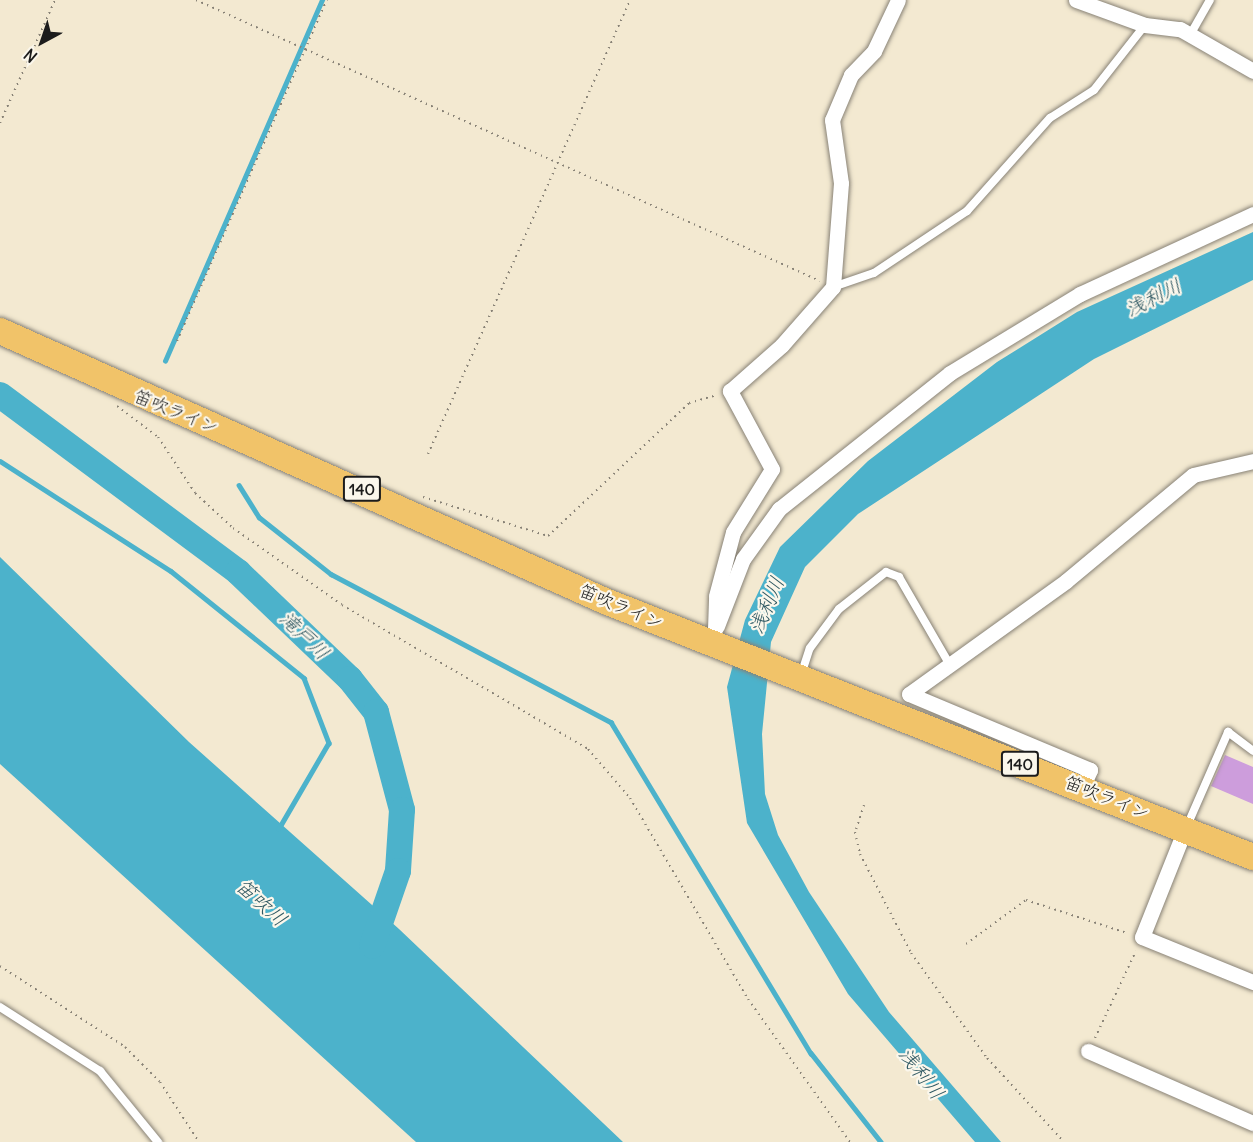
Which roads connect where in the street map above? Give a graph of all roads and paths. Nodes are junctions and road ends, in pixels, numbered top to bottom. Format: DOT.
graph roads {
  1 [pos="56,0"];
  2 [pos="196,0"];
  3 [pos="327,0"];
  4 [pos="630,0"];
  5 [pos="898,0"];
  6 [pos="1076,0"];
  7 [pos="1210,0"];
  8 [pos="1145,25"];
  9 [pos="1190,35"];
  10 [pos="306,48"];
  11 [pos="1253,71"];
  12 [pos="0,123"];
  13 [pos="560,160"];
  14 [pos="1253,201"];
  15 [pos="1253,214"];
  16 [pos="1215,231"];
  17 [pos="833,287"];
  18 [pos="0,331"];
  19 [pos="177,341"];
  20 [pos="730,391"];
  21 [pos="113,404"];
  22 [pos="428,454"];
  23 [pos="1253,461"];
  24 [pos="412,493"];
  25 [pos="717,641"];
  26 [pos="948,662"];
  27 [pos="793,675"];
  28 [pos="1253,751"];
  29 [pos="1082,788"];
  30 [pos="864,805"];
  31 [pos="1185,829"];
  32 [pos="1253,857"];
  33 [pos="1142,937"];
  34 [pos="966,944"];
  35 [pos="0,966"];
  36 [pos="1253,982"];
  37 [pos="0,1007"];
  38 [pos="1088,1051"];
  39 [pos="1253,1123"];
  40 [pos="158,1142"];
  41 [pos="199,1142"];
  42 [pos="850,1142"];
  43 [pos="1064,1142"];
  1 -- 12 [label="path"];
  2 -- 10 [label="path"];
  3 -- 10 [label="path"];
  4 -- 13 [label="path"];
  5 -- 17 [label="street"];
  6 -- 8 [label="street"];
  7 -- 9 [label="lane"];
  8 -- 9 [label="street"];
  8 -- 17 [label="lane"];
  9 -- 11 [label="street"];
  10 -- 13 [label="path"];
  10 -- 19 [label="path"];
  13 -- 17 [label="path"];
  13 -- 22 [label="path"];
  14 -- 16 [label="street"];
  15 -- 16 [label="street"];
  16 -- 25 [label="street"];
  17 -- 20 [label="street"];
  18 -- 25 [label="highway, 笛吹ライン / 140"];
  20 -- 24 [label="path"];
  20 -- 25 [label="street"];
  21 -- 42 [label="path"];
  23 -- 26 [label="street"];
  25 -- 27 [label="highway, 笛吹ライン / 140"];
  26 -- 27 [label="lane"];
  26 -- 29 [label="street"];
  27 -- 29 [label="highway, 笛吹ライン / 140"];
  28 -- 31 [label="lane"];
  29 -- 31 [label="highway, 笛吹ライン / 140"];
  30 -- 43 [label="path"];
  31 -- 32 [label="highway, 笛吹ライン / 140"];
  31 -- 33 [label="street"];
  33 -- 34 [label="path"];
  33 -- 36 [label="street"];
  33 -- 38 [label="path"];
  35 -- 41 [label="path"];
  37 -- 40 [label="lane"];
  38 -- 39 [label="street"];
}
